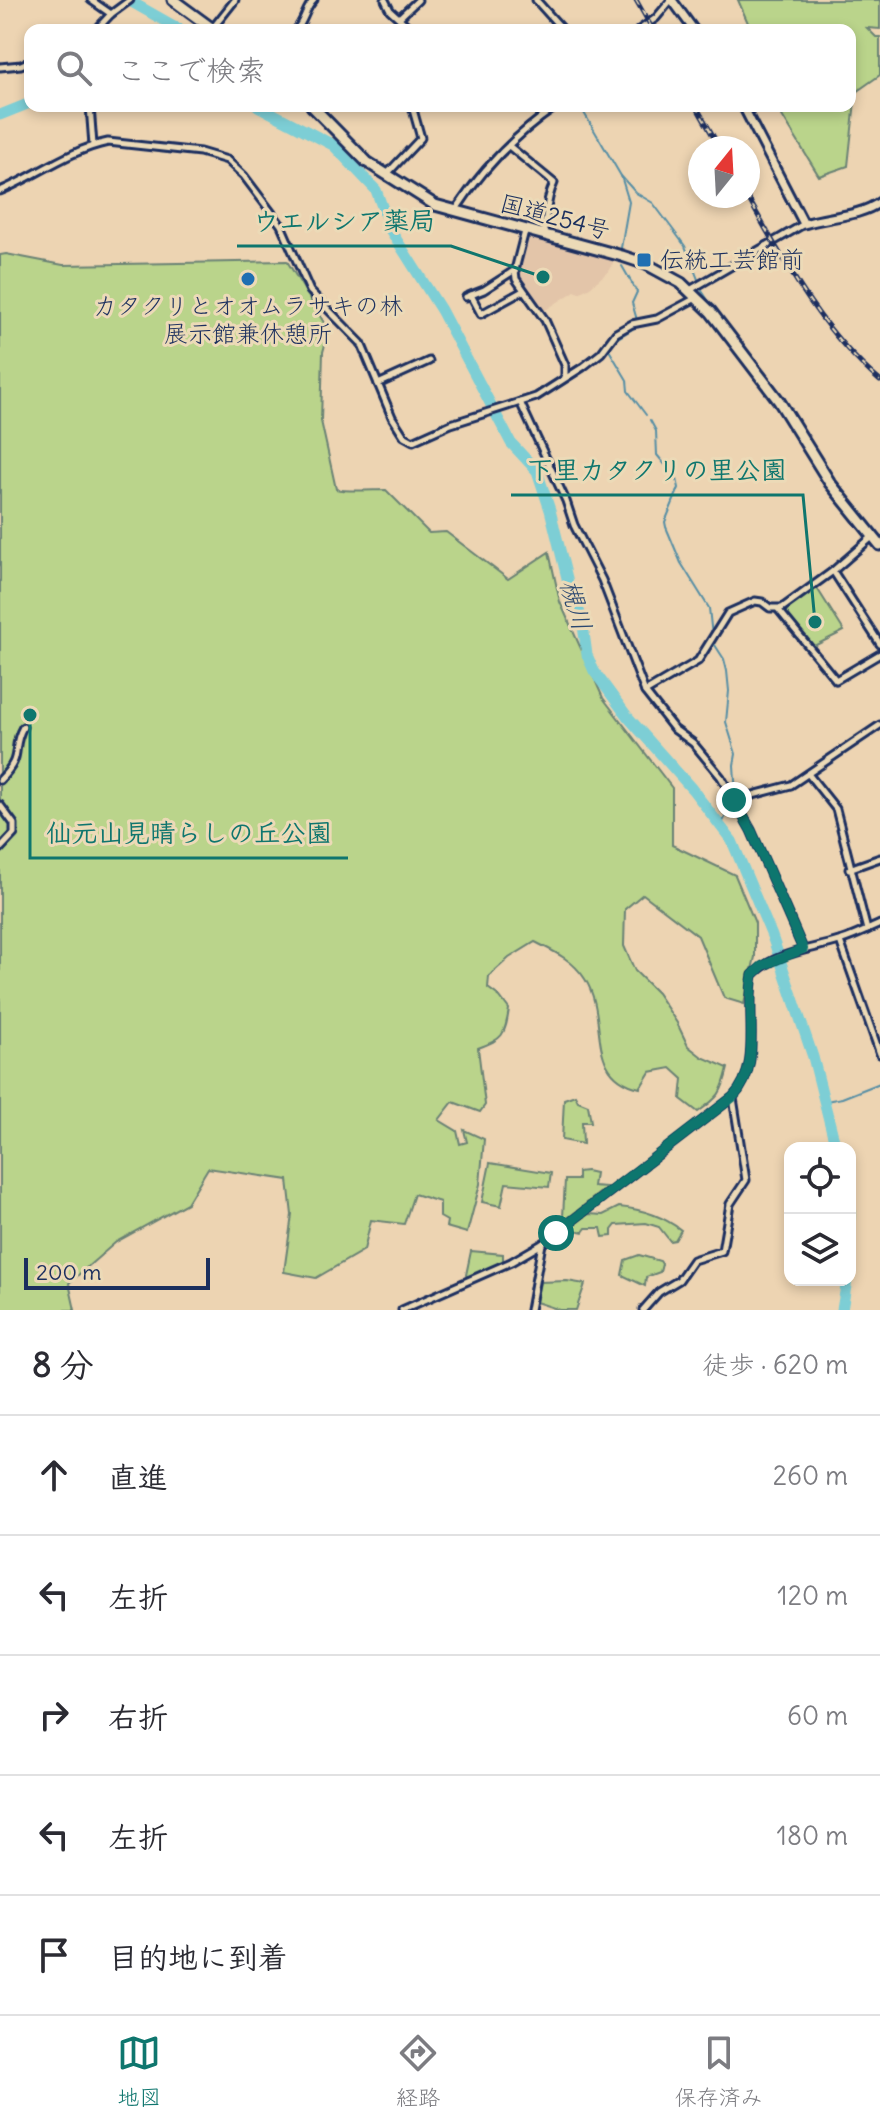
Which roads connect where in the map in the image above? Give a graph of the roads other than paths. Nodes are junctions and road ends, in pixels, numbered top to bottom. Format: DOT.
graph roads {
  1 [pos="91,0"];
  2 [pos="130,0"];
  3 [pos="173,0"];
  4 [pos="235,0"];
  5 [pos="314,0"];
  6 [pos="385,0"];
  7 [pos="418,0"];
  8 [pos="536,0"];
  9 [pos="671,0"];
  10 [pos="113,12"];
  11 [pos="400,17"];
  12 [pos="102,24"];
  13 [pos="206,24"];
  14 [pos="217,24"];
  15 [pos="302,24"];
  16 [pos="406,24"];
  17 [pos="558,24"];
  18 [pos="648,24"];
  19 [pos="689,24"];
  20 [pos="24,64"];
  21 [pos="0,67"];
  22 [pos="90,112"];
  23 [pos="318,112"];
  24 [pos="414,112"];
  25 [pos="548,112"];
  26 [pos="746,112"];
  27 [pos="93,145"];
  28 [pos="509,146"];
  29 [pos="385,176"];
  30 [pos="0,191"];
  31 [pos="880,202"];
  32 [pos="455,212"];
  33 [pos="804,224"];
  34 [pos="525,230"];
  35 [pos="543,235"];
  36 [pos="515,270"];
  37 [pos="523,291"];
  38 [pos="694,294"];
  39 [pos="429,361"];
  40 [pos="565,377"];
  41 [pos="378,384"];
  42 [pos="520,402"];
  43 [pos="876,541"];
  44 [pos="833,571"];
  45 [pos="778,609"];
  46 [pos="880,644"];
  47 [pos="880,654"];
  48 [pos="645,692"];
  49 [pos="880,725"];
  50 [pos="23,727"];
  51 [pos="809,775"];
  52 [pos="0,780"];
  53 [pos="734,800"];
  54 [pos="0,805"];
  55 [pos="0,849"];
  56 [pos="880,858"];
  57 [pos="849,869"];
  58 [pos="880,924"];
  59 [pos="867,930"];
  60 [pos="840,941"];
  61 [pos="801,950"];
  62 [pos="880,1054"];
  63 [pos="733,1097"];
  64 [pos="542,1244"];
  65 [pos="402,1310"];
  66 [pos="530,1310"];
  67 [pos="643,1310"];
  1 -- 10 [label="street"];
  2 -- 10 [label="street"];
  3 -- 13 [label="highway"];
  4 -- 14 [label="street"];
  5 -- 15 [label="street"];
  6 -- 11 [label="street"];
  7 -- 11 [label="street"];
  8 -- 17 [label="street"];
  9 -- 18 [label="street"];
  9 -- 19 [label="street"];
  10 -- 12 [label="street"];
  11 -- 16 [label="street"];
  20 -- 21 [label="street"];
  22 -- 27 [label="street"];
  23 -- 29 [label="highway, 国道254号"];
  24 -- 29 [label="street"];
  25 -- 28 [label="street"];
  26 -- 33 [label="street"];
  27 -- 30 [label="street"];
  27 -- 41 [label="street"];
  28 -- 32 [label="street"];
  28 -- 35 [label="street"];
  29 -- 32 [label="highway, 国道254号"];
  31 -- 33 [label="street"];
  32 -- 34 [label="highway, 国道254号"];
  33 -- 38 [label="street"];
  34 -- 35 [label="highway, 国道254号"];
  34 -- 36 [label="street"];
  35 -- 38 [label="highway, 国道254号"];
  36 -- 37 [label="street"];
  36 -- 37 [label="street"];
  37 -- 40 [label="street"];
  38 -- 40 [label="street"];
  38 -- 43 [label="highway, 国道254号"];
  39 -- 41 [label="street"];
  40 -- 42 [label="street"];
  41 -- 42 [label="street"];
  42 -- 48 [label="street"];
  43 -- 44 [label="street"];
  44 -- 45 [label="street"];
  44 -- 46 [label="street"];
  45 -- 47 [label="street"];
  45 -- 48 [label="street"];
  48 -- 53 [label="street"];
  49 -- 51 [label="street"];
  50 -- 52 [label="street"];
  51 -- 53 [label="street"];
  51 -- 57 [label="street"];
  53 -- 61 [label="street"];
  54 -- 55 [label="street"];
  56 -- 57 [label="street"];
  57 -- 59 [label="street"];
  58 -- 59 [label="street"];
  59 -- 60 [label="street"];
  60 -- 61 [label="street"];
  60 -- 62 [label="street"];
  61 -- 63 [label="street"];
  63 -- 64 [label="street"];
  63 -- 67 [label="street"];
  64 -- 65 [label="street"];
  64 -- 66 [label="street"];
}
